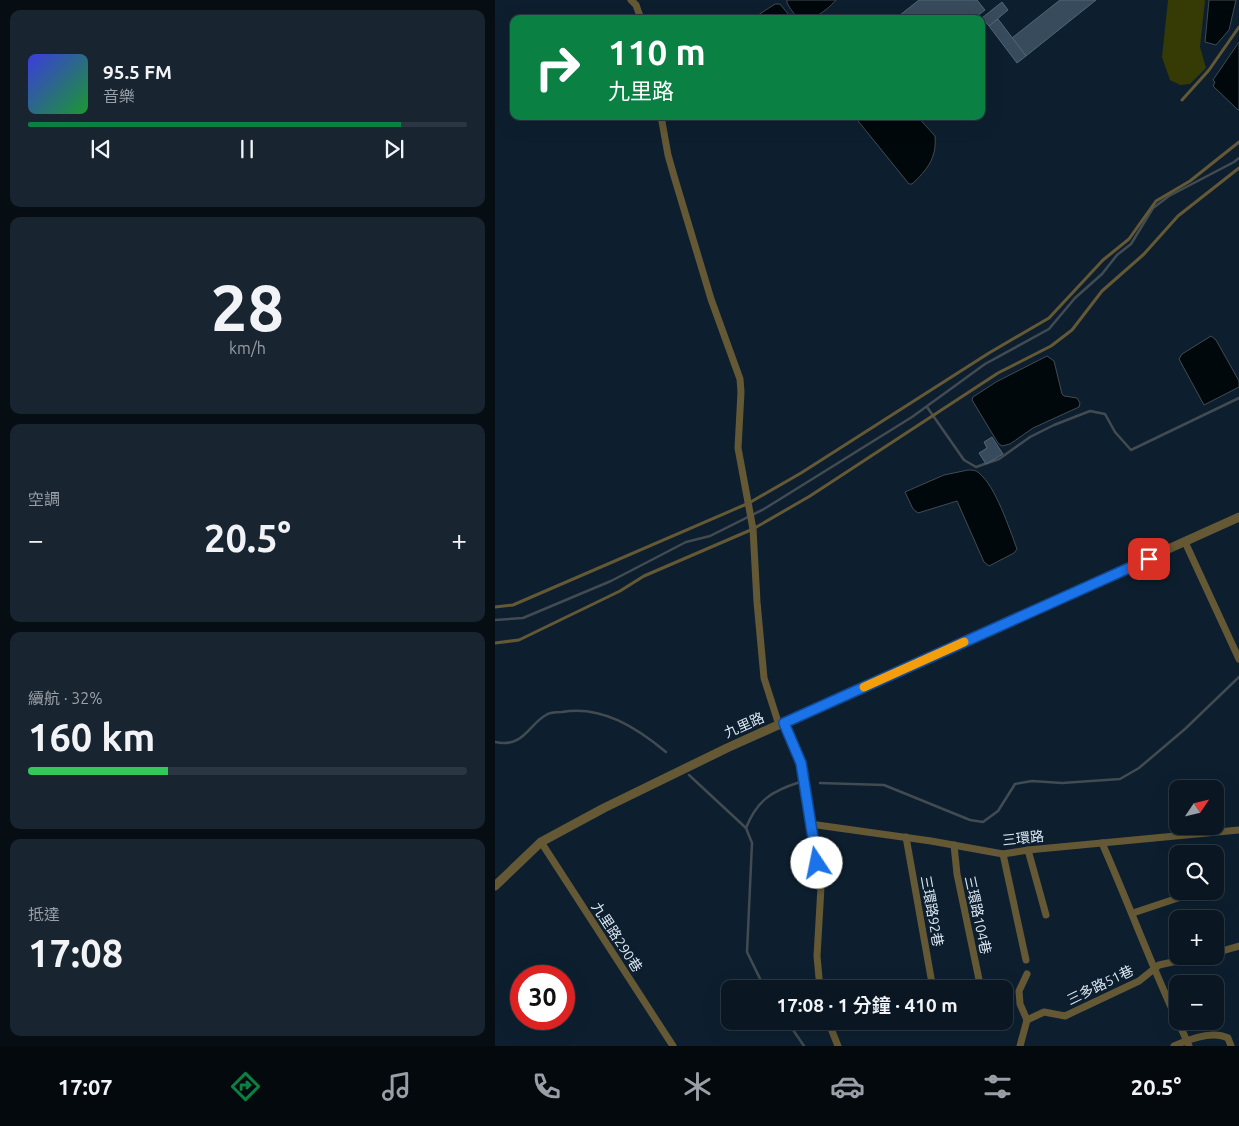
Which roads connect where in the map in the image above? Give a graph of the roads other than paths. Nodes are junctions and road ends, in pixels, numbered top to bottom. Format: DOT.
graph roads {
  1 [pos="631,0"];
  2 [pos="640,15"];
  3 [pos="1239,27"];
  4 [pos="1182,100"];
  5 [pos="662,120"];
  6 [pos="1239,142"];
  7 [pos="1239,168"];
  8 [pos="749,503"];
  9 [pos="1239,517"];
  10 [pos="753,529"];
  11 [pos="1185,542"];
  12 [pos="495,607"];
  13 [pos="495,643"];
  14 [pos="1239,659"];
  15 [pos="781,724"];
  16 [pos="810,824"];
  17 [pos="1239,830"];
  18 [pos="906,837"];
  19 [pos="541,842"];
  20 [pos="1103,843"];
  21 [pos="954,845"];
  22 [pos="1028,850"];
  23 [pos="1003,854"];
  24 [pos="495,886"];
  25 [pos="1172,900"];
  26 [pos="1133,913"];
  27 [pos="1047,915"];
  28 [pos="1239,946"];
  29 [pos="1224,950"];
  30 [pos="1026,960"];
  31 [pos="1169,963"];
  32 [pos="1153,968"];
  33 [pos="1027,974"];
  34 [pos="819,980"];
  35 [pos="931,980"];
  36 [pos="979,980"];
  37 [pos="1169,1002"];
  38 [pos="1027,1020"];
  39 [pos="832,1030"];
  40 [pos="1182,1030"];
  41 [pos="1188,1043"];
  42 [pos="673,1046"];
  43 [pos="838,1046"];
  44 [pos="1020,1046"];
  45 [pos="1174,1046"];
  46 [pos="1231,1046"];
  1 -- 2 [label="street"];
  3 -- 4 [label="lane"];
  5 -- 8 [label="street"];
  6 -- 8 [label="lane"];
  7 -- 10 [label="lane"];
  8 -- 10 [label="street"];
  8 -- 12 [label="lane"];
  9 -- 11 [label="street, 九里路"];
  10 -- 13 [label="lane"];
  10 -- 15 [label="street"];
  11 -- 14 [label="street"];
  11 -- 15 [label="street, 九里路"];
  15 -- 16 [label="street"];
  15 -- 19 [label="street, 九里路"];
  16 -- 18 [label="street, 三環路"];
  16 -- 34 [label="street"];
  17 -- 20 [label="street, 三環路"];
  18 -- 21 [label="street, 三環路"];
  18 -- 35 [label="street, 三環路92巷"];
  19 -- 24 [label="street, 九里路"];
  19 -- 42 [label="street, 九里路290巷"];
  20 -- 22 [label="street, 三環路"];
  20 -- 26 [label="street"];
  21 -- 23 [label="street, 三環路"];
  21 -- 36 [label="street, 三環路104巷"];
  22 -- 23 [label="street, 三環路"];
  22 -- 27 [label="street"];
  23 -- 30 [label="street"];
  25 -- 26 [label="street"];
  26 -- 32 [label="street"];
  28 -- 29 [label="street"];
  31 -- 32 [label="street"];
  32 -- 37 [label="street"];
  32 -- 38 [label="street, 三多路51巷"];
  33 -- 38 [label="street"];
  38 -- 44 [label="street"];
  39 -- 43 [label="street"];
  40 -- 41 [label="street"];
  41 -- 45 [label="street"];
  41 -- 46 [label="street"];
}
